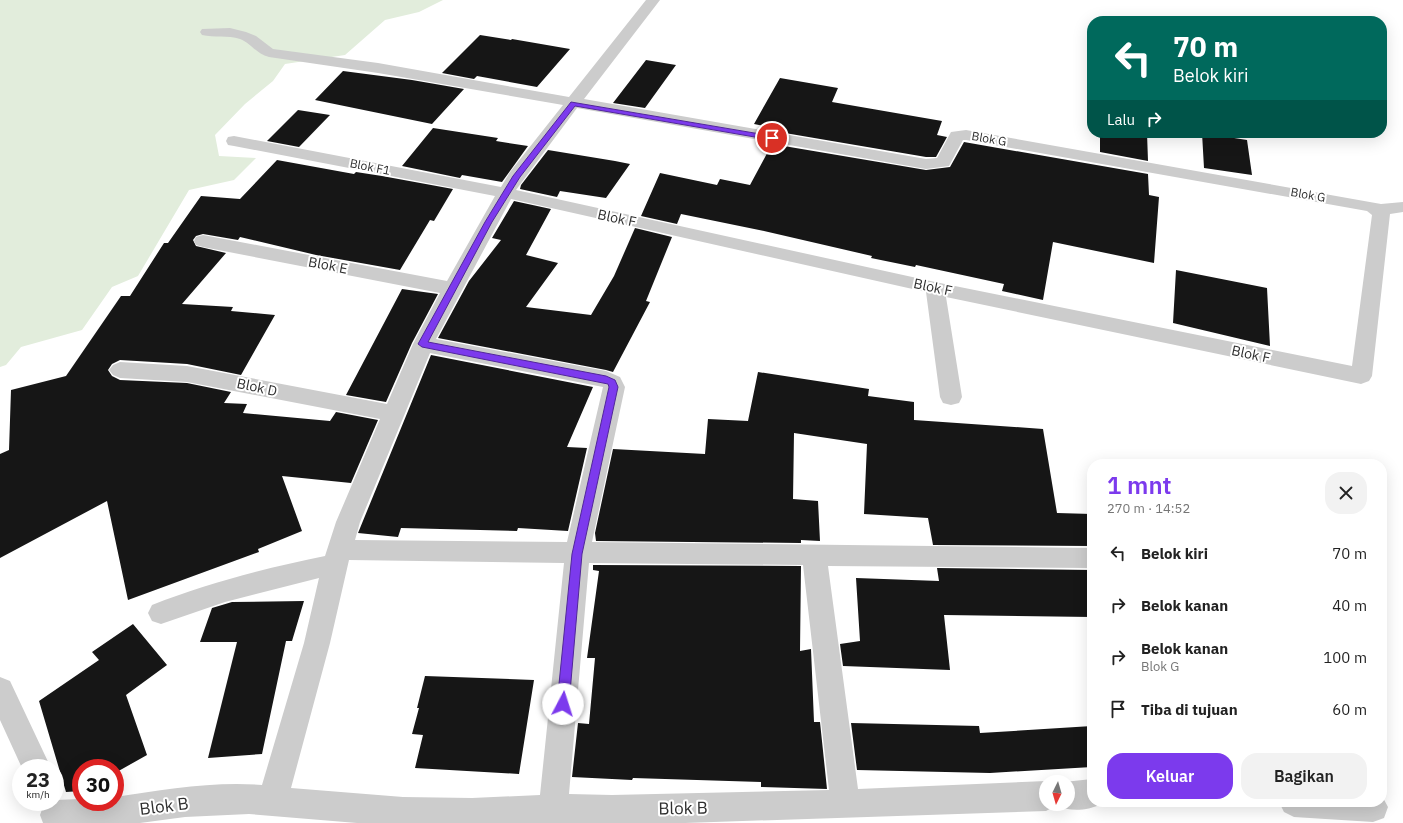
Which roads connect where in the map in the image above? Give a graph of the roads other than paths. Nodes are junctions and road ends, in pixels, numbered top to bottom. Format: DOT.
graph roads {
  1 [pos="653,0"];
  2 [pos="206,32"];
  3 [pos="573,104"];
  4 [pos="234,141"];
  5 [pos="507,193"];
  6 [pos="1403,207"];
  7 [pos="1376,208"];
  8 [pos="203,240"];
  9 [pos="935,288"];
  10 [pos="453,289"];
  11 [pos="422,344"];
  12 [pos="120,370"];
  13 [pos="951,397"];
  14 [pos="392,413"];
  15 [pos="577,554"];
  16 [pos="814,555"];
  17 [pos="337,557"];
  18 [pos="1087,558"];
  19 [pos="161,614"];
  20 [pos="0,690"];
  21 [pos="33,759"];
  22 [pos="1087,794"];
  23 [pos="1075,795"];
  24 [pos="1039,796"];
  25 [pos="284,802"];
  26 [pos="845,804"];
  27 [pos="553,809"];
  28 [pos="53,813"];
  1 -- 3 [label="street"];
  2 -- 3 [label="street"];
  3 -- 5 [label="street"];
  3 -- 7 [label="street, Blok G"];
  4 -- 5 [label="street, Blok F1"];
  5 -- 9 [label="street, Blok F"];
  5 -- 10 [label="street"];
  6 -- 7 [label="street"];
  7 -- 9 [label="street, Blok F"];
  8 -- 10 [label="street, Blok E"];
  9 -- 13 [label="street"];
  10 -- 11 [label="street"];
  11 -- 14 [label="street"];
  11 -- 15 [label="street"];
  12 -- 14 [label="street, Blok D"];
  14 -- 17 [label="street"];
  15 -- 16 [label="street"];
  15 -- 17 [label="street"];
  15 -- 27 [label="street"];
  16 -- 18 [label="street"];
  16 -- 26 [label="street"];
  17 -- 19 [label="street"];
  17 -- 25 [label="street"];
  20 -- 21 [label="street"];
  22 -- 23 [label="street"];
  24 -- 26 [label="street, Blok B"];
  25 -- 27 [label="street, Blok B"];
  25 -- 28 [label="street, Blok B"];
  26 -- 27 [label="street, Blok B"];
}
